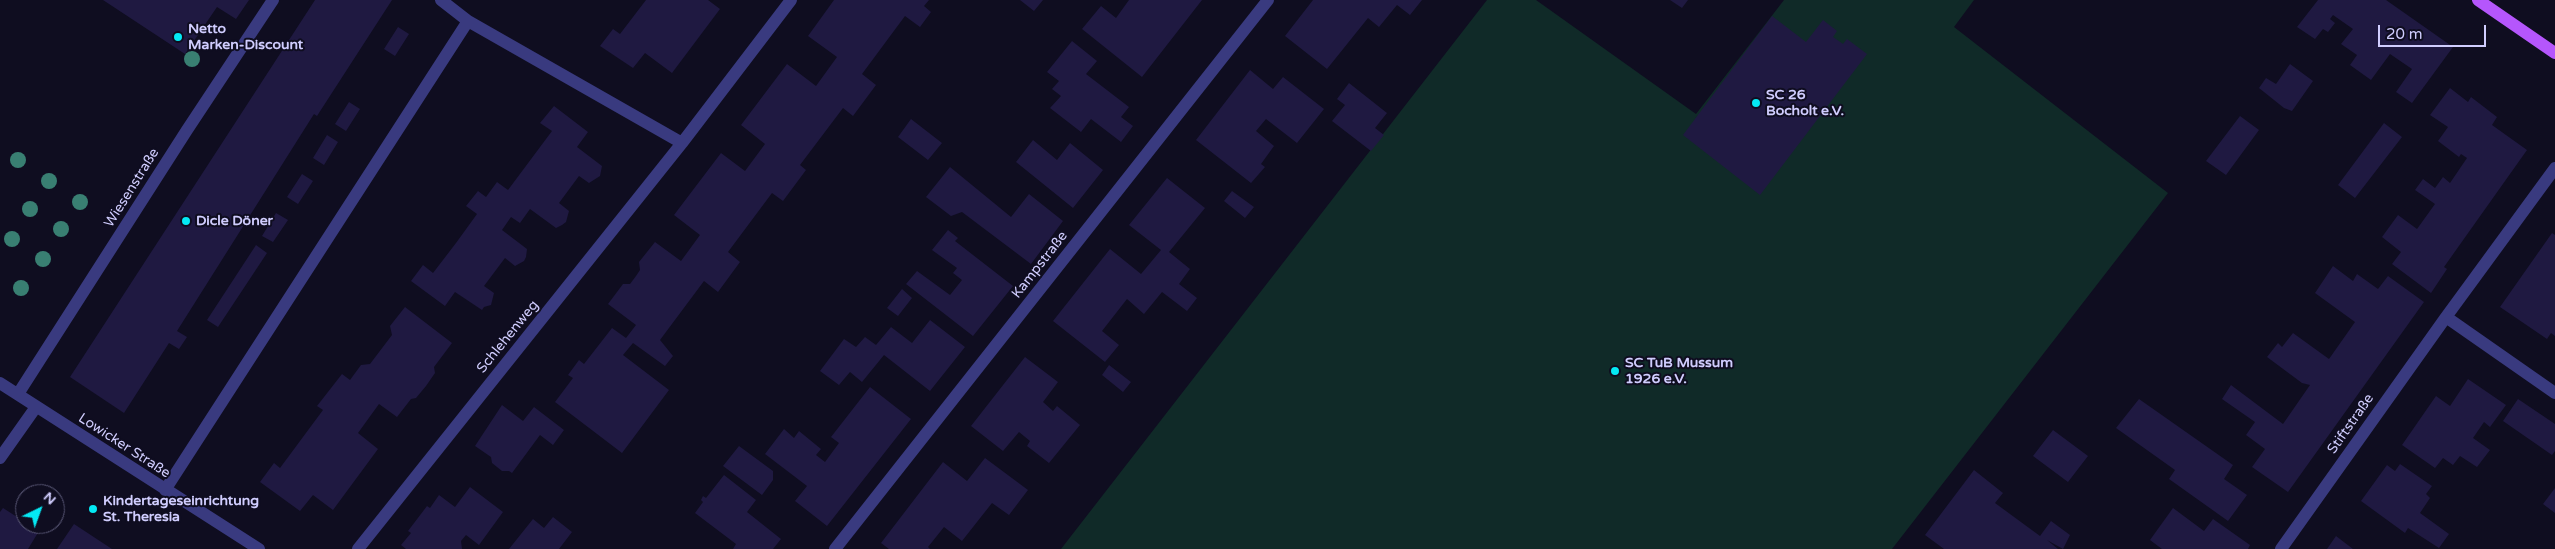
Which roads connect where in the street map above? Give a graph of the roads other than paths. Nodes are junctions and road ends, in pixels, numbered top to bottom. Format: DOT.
graph roads {
  1 [pos="273,0"];
  2 [pos="441,0"];
  3 [pos="791,0"];
  4 [pos="1268,0"];
  5 [pos="2478,0"];
  6 [pos="468,21"];
  7 [pos="2555,53"];
  8 [pos="682,143"];
  9 [pos="2555,168"];
  10 [pos="2446,317"];
  11 [pos="0,382"];
  12 [pos="18,394"];
  13 [pos="2555,394"];
  14 [pos="36,407"];
  15 [pos="0,458"];
  16 [pos="165,490"];
  17 [pos="259,549"];
  18 [pos="358,549"];
  19 [pos="835,549"];
  20 [pos="2281,549"];
  1 -- 12 [label="street, Wiesenstraße"];
  2 -- 6 [label="street"];
  3 -- 8 [label="street, Schlehenweg"];
  4 -- 19 [label="street, Kampstraße"];
  5 -- 7 [label="main road"];
  6 -- 8 [label="street"];
  6 -- 16 [label="street"];
  8 -- 18 [label="street, Schlehenweg"];
  9 -- 10 [label="street, Stiftstraße"];
  10 -- 13 [label="street"];
  10 -- 20 [label="street, Stiftstraße"];
  11 -- 12 [label="street, Lowicker Straße"];
  12 -- 14 [label="street, Lowicker Straße"];
  14 -- 15 [label="street"];
  14 -- 16 [label="street, Lowicker Straße"];
  16 -- 17 [label="street, Lowicker Straße"];
}
